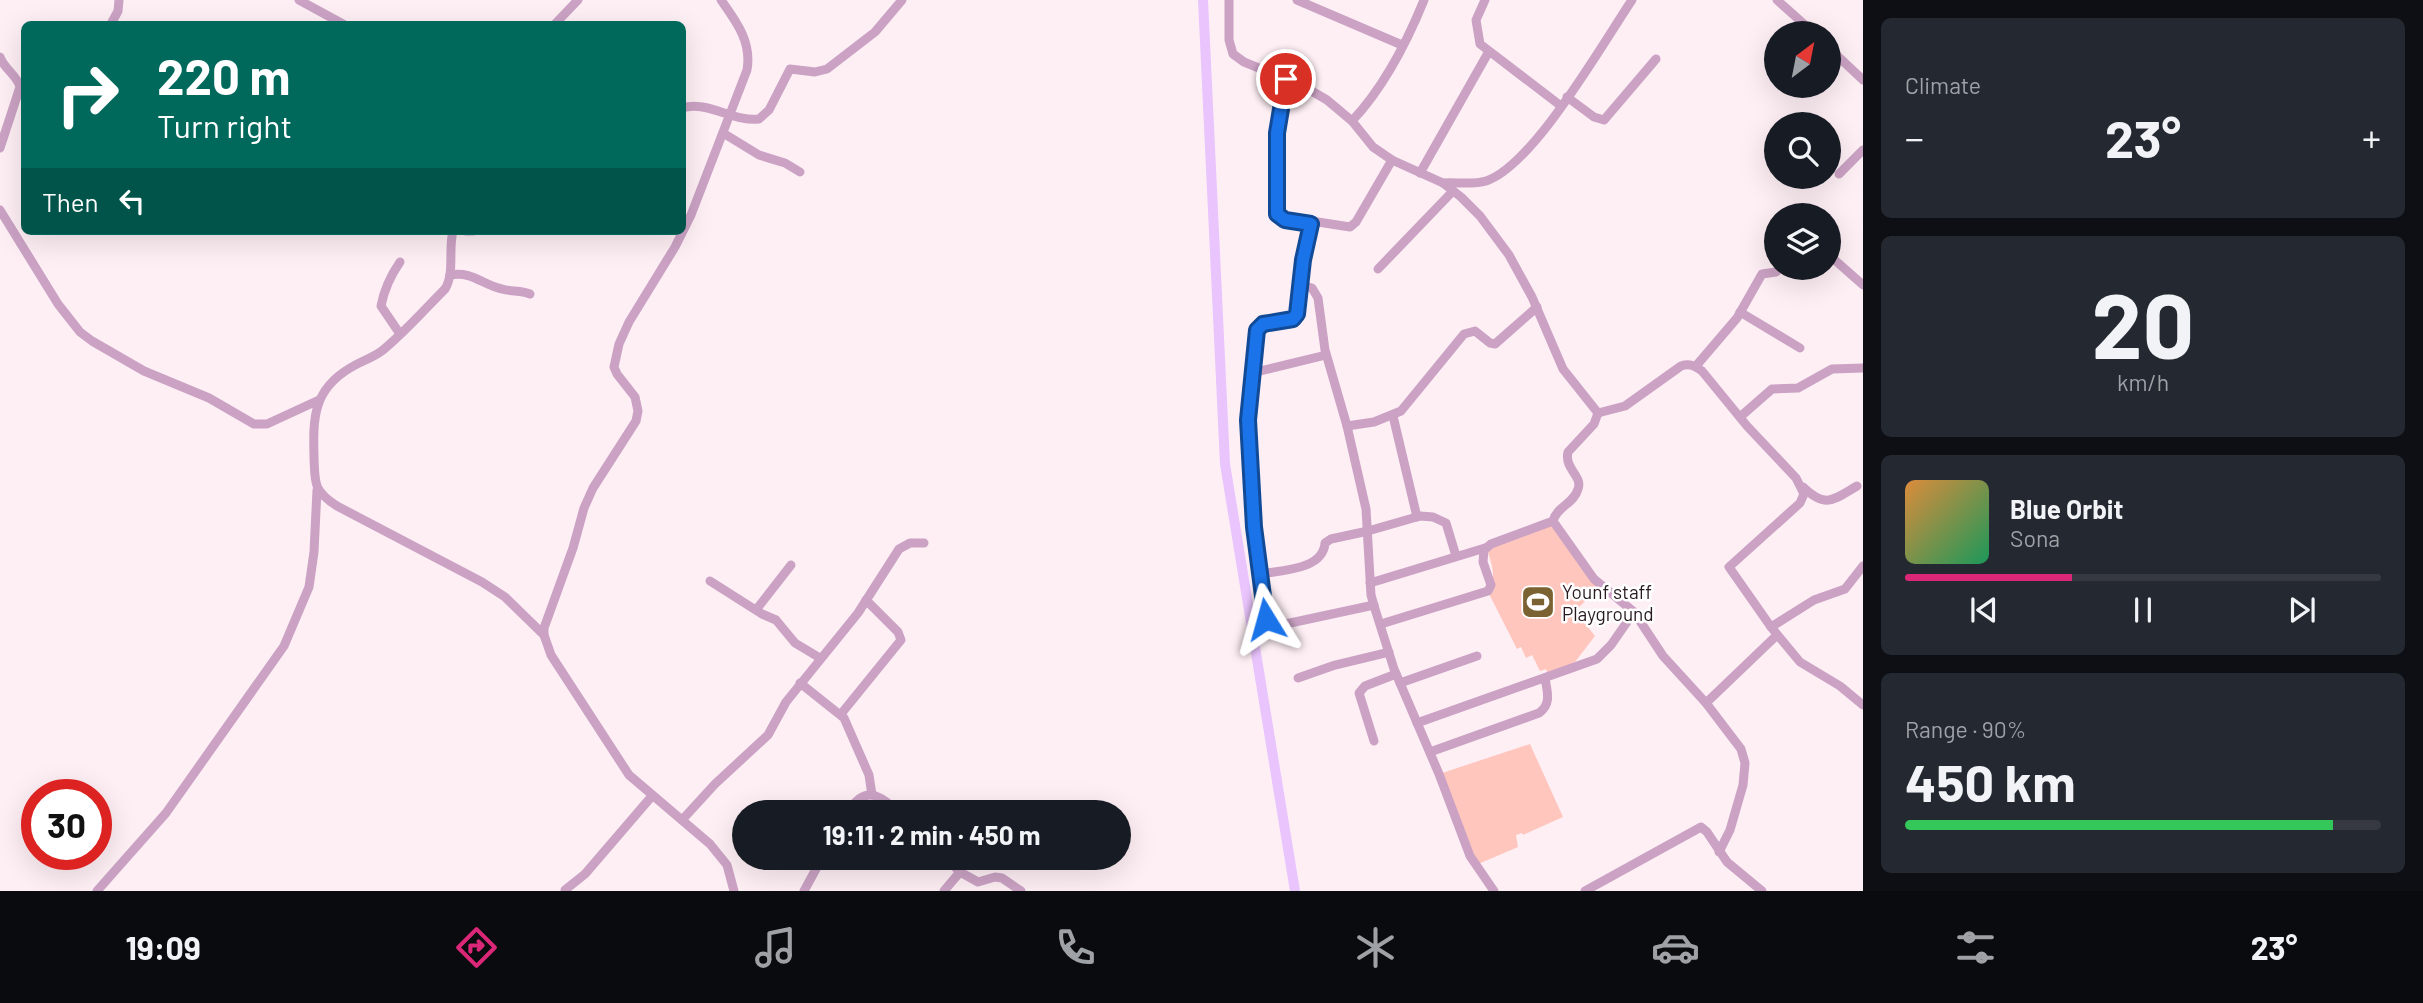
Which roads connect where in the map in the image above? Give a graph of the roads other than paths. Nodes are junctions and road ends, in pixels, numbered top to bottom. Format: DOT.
graph roads {
  1 [pos="119,0"];
  2 [pos="299,0"];
  3 [pos="578,0"];
  4 [pos="721,0"];
  5 [pos="902,0"];
  6 [pos="1229,0"];
  7 [pos="1297,0"];
  8 [pos="1424,0"];
  9 [pos="1485,0"];
  10 [pos="1632,0"];
  11 [pos="1777,0"];
  12 [pos="113,21"];
  13 [pos="338,21"];
  14 [pos="558,21"];
  15 [pos="1801,21"];
  16 [pos="1402,45"];
  17 [pos="1488,53"];
  18 [pos="0,57"];
  19 [pos="1841,59"];
  20 [pos="1656,60"];
  21 [pos="1286,79"];
  22 [pos="21,80"];
  23 [pos="1863,80"];
  24 [pos="21,84"];
  25 [pos="1567,97"];
  26 [pos="1561,106"];
  27 [pos="686,108"];
  28 [pos="730,116"];
  29 [pos="1352,121"];
  30 [pos="723,133"];
  31 [pos="0,148"];
  32 [pos="1863,150"];
  33 [pos="1392,160"];
  34 [pos="800,172"];
  35 [pos="1841,172"];
  36 [pos="1420,173"];
  37 [pos="1443,183"];
  38 [pos="1453,191"];
  39 [pos="0,210"];
  40 [pos="1311,224"];
  41 [pos="686,226"];
  42 [pos="452,235"];
  43 [pos="681,235"];
  44 [pos="400,262"];
  45 [pos="1841,266"];
  46 [pos="1378,269"];
  47 [pos="1764,274"];
  48 [pos="450,275"];
  49 [pos="1301,285"];
  50 [pos="1863,285"];
  51 [pos="530,294"];
  52 [pos="1537,307"];
  53 [pos="1740,312"];
  54 [pos="400,334"];
  55 [pos="1800,348"];
  56 [pos="1326,355"];
  57 [pos="1696,366"];
  58 [pos="1863,368"];
  59 [pos="1252,373"];
  60 [pos="319,400"];
  61 [pos="1598,413"];
  62 [pos="1393,416"];
  63 [pos="1740,417"];
  64 [pos="1347,426"];
  65 [pos="1801,486"];
  66 [pos="1857,486"];
  67 [pos="317,490"];
  68 [pos="1417,517"];
  69 [pos="1553,521"];
  70 [pos="1368,531"];
  71 [pos="925,543"];
  72 [pos="1485,548"];
  73 [pos="1456,556"];
  74 [pos="791,565"];
  75 [pos="1863,566"];
  76 [pos="1260,574"];
  77 [pos="710,581"];
  78 [pos="1370,583"];
  79 [pos="866,600"];
  80 [pos="1374,605"];
  81 [pos="756,610"];
  82 [pos="1634,612"];
  83 [pos="1381,624"];
  84 [pos="1770,627"];
  85 [pos="544,635"];
  86 [pos="1776,636"];
  87 [pos="1389,652"];
  88 [pos="1477,656"];
  89 [pos="820,658"];
  90 [pos="1298,678"];
  91 [pos="1545,678"];
  92 [pos="1398,679"];
  93 [pos="800,683"];
  94 [pos="1706,703"];
  95 [pos="1863,705"];
  96 [pos="841,714"];
  97 [pos="1417,723"];
  98 [pos="1374,741"];
  99 [pos="1430,752"];
  100 [pos="872,795"];
  101 [pos="652,796"];
  102 [pos="858,800"];
  103 [pos="883,800"];
  104 [pos="682,820"];
  105 [pos="1719,852"];
  106 [pos="815,870"];
  107 [pos="960,872"];
  108 [pos="565,890"];
  109 [pos="97,891"];
  110 [pos="734,891"];
  111 [pos="804,891"];
  112 [pos="944,891"];
  113 [pos="1021,891"];
  114 [pos="1494,891"];
  115 [pos="1585,891"];
  116 [pos="1762,891"];
  1 -- 12 [label="street"];
  2 -- 13 [label="street"];
  3 -- 14 [label="street"];
  4 -- 28 [label="street"];
  5 -- 28 [label="street"];
  6 -- 21 [label="street"];
  7 -- 16 [label="street"];
  8 -- 16 [label="street"];
  9 -- 17 [label="street"];
  10 -- 25 [label="street"];
  11 -- 15 [label="street"];
  16 -- 29 [label="street"];
  17 -- 26 [label="street"];
  17 -- 36 [label="street"];
  18 -- 22 [label="street"];
  19 -- 23 [label="street"];
  20 -- 25 [label="street"];
  21 -- 29 [label="street"];
  21 -- 40 [label="street"];
  24 -- 31 [label="street"];
  25 -- 26 [label="street"];
  26 -- 37 [label="street"];
  27 -- 28 [label="street"];
  28 -- 30 [label="street"];
  29 -- 33 [label="street"];
  30 -- 34 [label="street"];
  30 -- 41 [label="street"];
  32 -- 35 [label="street"];
  33 -- 36 [label="street"];
  33 -- 40 [label="street"];
  36 -- 37 [label="street"];
  37 -- 38 [label="street"];
  38 -- 46 [label="street"];
  38 -- 52 [label="street"];
  39 -- 60 [label="street"];
  40 -- 49 [label="street"];
  42 -- 48 [label="street"];
  43 -- 85 [label="street"];
  44 -- 54 [label="street"];
  45 -- 50 [label="street"];
  47 -- 53 [label="street"];
  48 -- 51 [label="street"];
  48 -- 54 [label="street"];
  49 -- 56 [label="street"];
  49 -- 59 [label="street"];
  52 -- 61 [label="street"];
  52 -- 62 [label="street"];
  53 -- 55 [label="street"];
  53 -- 57 [label="street"];
  54 -- 60 [label="street"];
  56 -- 59 [label="street"];
  56 -- 64 [label="street"];
  57 -- 61 [label="street"];
  57 -- 63 [label="street"];
  58 -- 63 [label="street"];
  59 -- 76 [label="street"];
  60 -- 67 [label="street"];
  61 -- 69 [label="street"];
  62 -- 64 [label="street"];
  62 -- 68 [label="street"];
  63 -- 65 [label="street"];
  64 -- 70 [label="street"];
  65 -- 66 [label="street"];
  65 -- 84 [label="street"];
  67 -- 85 [label="street"];
  67 -- 109 [label="street"];
  68 -- 70 [label="street"];
  68 -- 73 [label="street"];
  69 -- 72 [label="street"];
  69 -- 82 [label="street"];
  70 -- 76 [label="street"];
  70 -- 78 [label="street"];
  71 -- 79 [label="street"];
  72 -- 73 [label="street"];
  72 -- 83 [label="street"];
  73 -- 78 [label="street"];
  74 -- 81 [label="street"];
  75 -- 84 [label="street"];
  76 -- 80 [label="street"];
  77 -- 81 [label="street"];
  78 -- 80 [label="street"];
  79 -- 89 [label="street"];
  79 -- 96 [label="street"];
  80 -- 83 [label="street"];
  81 -- 89 [label="street"];
  82 -- 91 [label="street"];
  82 -- 94 [label="street"];
  83 -- 87 [label="street"];
  84 -- 86 [label="street"];
  85 -- 101 [label="street"];
  86 -- 94 [label="street"];
  86 -- 95 [label="street"];
  87 -- 90 [label="street"];
  87 -- 92 [label="street"];
  88 -- 92 [label="street"];
  89 -- 93 [label="street"];
  91 -- 97 [label="street"];
  91 -- 99 [label="street"];
  92 -- 97 [label="street"];
  92 -- 98 [label="street"];
  93 -- 96 [label="street"];
  93 -- 104 [label="street"];
  94 -- 105 [label="street"];
  96 -- 100 [label="street"];
  97 -- 99 [label="street"];
  99 -- 114 [label="street"];
  100 -- 102 [label="street"];
  100 -- 103 [label="street"];
  101 -- 104 [label="street"];
  101 -- 108 [label="street"];
  104 -- 110 [label="street"];
  105 -- 115 [label="street"];
  105 -- 116 [label="street"];
  106 -- 111 [label="street"];
  107 -- 112 [label="street"];
  107 -- 113 [label="street"];
}
